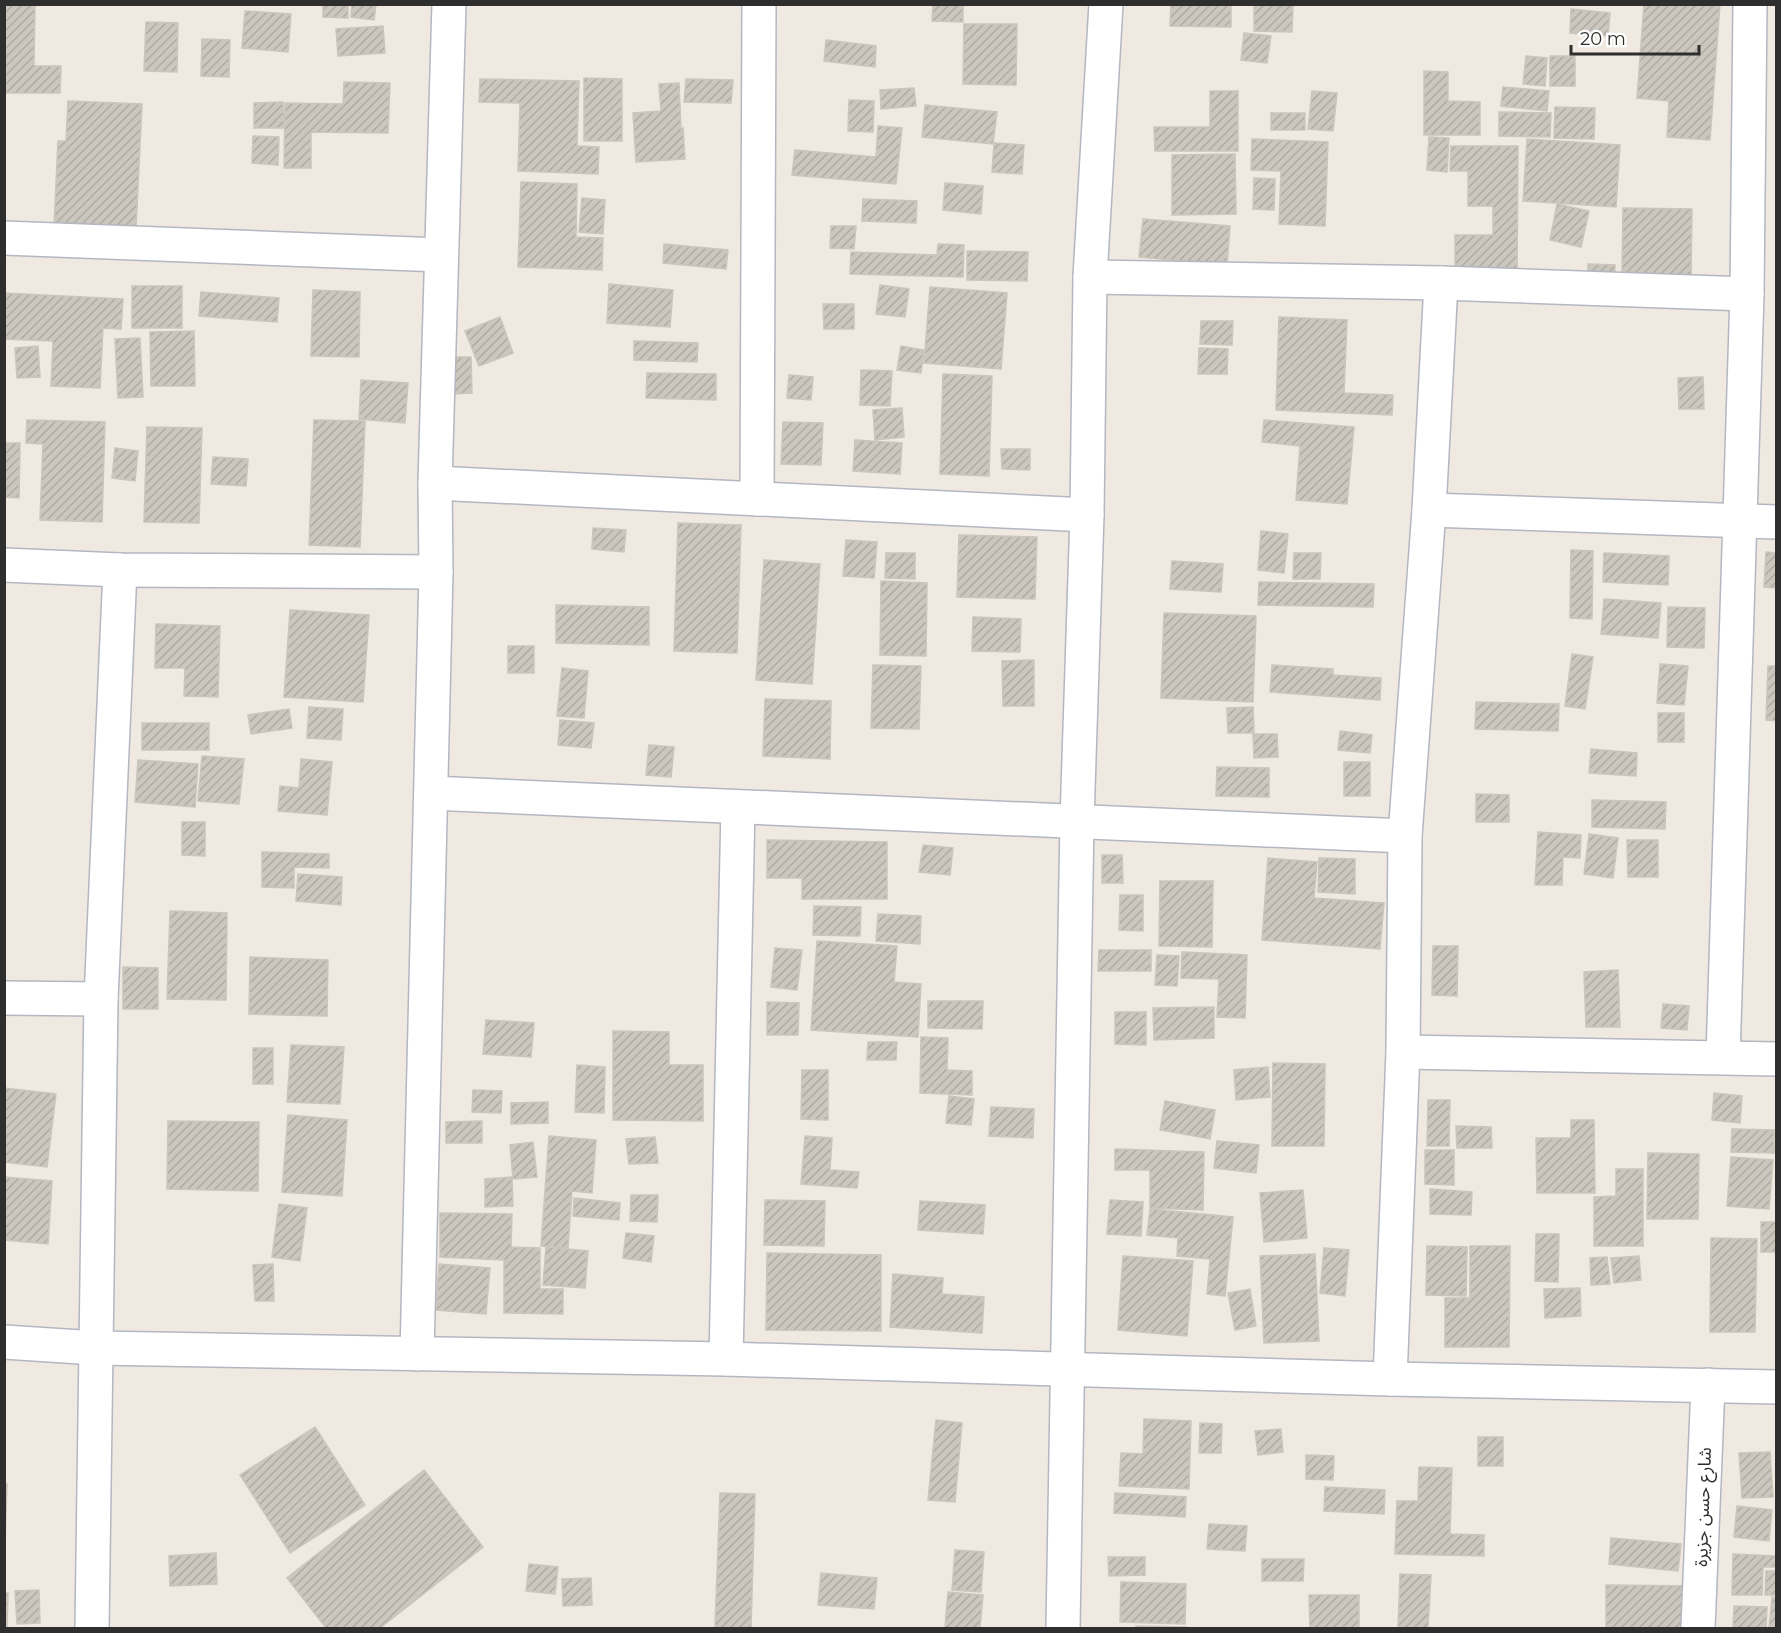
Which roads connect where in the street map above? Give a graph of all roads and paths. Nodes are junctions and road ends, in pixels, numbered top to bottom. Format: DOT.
graph roads {
  1 [pos="449,4"];
  2 [pos="759,4"];
  3 [pos="1106,4"];
  4 [pos="1750,4"];
  5 [pos="4,238"];
  6 [pos="441,255"];
  7 [pos="1090,277"];
  8 [pos="1441,284"];
  9 [pos="1747,294"];
  10 [pos="435,483"];
  11 [pos="757,500"];
  12 [pos="1429,510"];
  13 [pos="1087,515"];
  14 [pos="1740,520"];
  15 [pos="1776,522"];
  16 [pos="4,565"];
  17 [pos="120,570"];
  18 [pos="436,572"];
  19 [pos="431,793"];
  20 [pos="738,807"];
  21 [pos="1077,820"];
  22 [pos="1405,836"];
  23 [pos="4,998"];
  24 [pos="101,999"];
  25 [pos="1402,1052"];
  26 [pos="1723,1057"];
  27 [pos="1776,1059"];
  28 [pos="4,1342"];
  29 [pos="96,1348"];
  30 [pos="417,1354"];
  31 [pos="726,1359"];
  32 [pos="1068,1368"];
  33 [pos="1390,1379"];
  34 [pos="1708,1385"];
  35 [pos="1776,1387"];
  36 [pos="92,1629"];
  37 [pos="1063,1629"];
  38 [pos="1698,1629"];
  1 -- 6 [label="street"];
  2 -- 11 [label="street"];
  3 -- 7 [label="street"];
  4 -- 9 [label="street"];
  5 -- 6 [label="street"];
  6 -- 10 [label="street"];
  7 -- 8 [label="street"];
  7 -- 13 [label="street"];
  8 -- 9 [label="street"];
  8 -- 12 [label="street"];
  9 -- 14 [label="street"];
  10 -- 11 [label="street"];
  10 -- 18 [label="street"];
  11 -- 13 [label="street"];
  12 -- 14 [label="street"];
  12 -- 22 [label="street"];
  13 -- 21 [label="street"];
  14 -- 15 [label="street"];
  14 -- 26 [label="street"];
  16 -- 17 [label="street"];
  17 -- 18 [label="street"];
  17 -- 24 [label="street"];
  18 -- 19 [label="street"];
  19 -- 20 [label="street"];
  19 -- 30 [label="street"];
  20 -- 21 [label="street"];
  20 -- 31 [label="street"];
  21 -- 22 [label="street"];
  21 -- 32 [label="street"];
  22 -- 25 [label="street"];
  23 -- 24 [label="street"];
  24 -- 29 [label="street"];
  25 -- 26 [label="street"];
  25 -- 33 [label="street"];
  26 -- 27 [label="street"];
  28 -- 29 [label="street"];
  29 -- 30 [label="street"];
  29 -- 36 [label="street"];
  30 -- 31 [label="street"];
  31 -- 32 [label="street"];
  32 -- 33 [label="street"];
  32 -- 37 [label="street"];
  33 -- 34 [label="street"];
  34 -- 35 [label="street"];
  34 -- 38 [label="street, شارع حسن جزيرة"];
}
